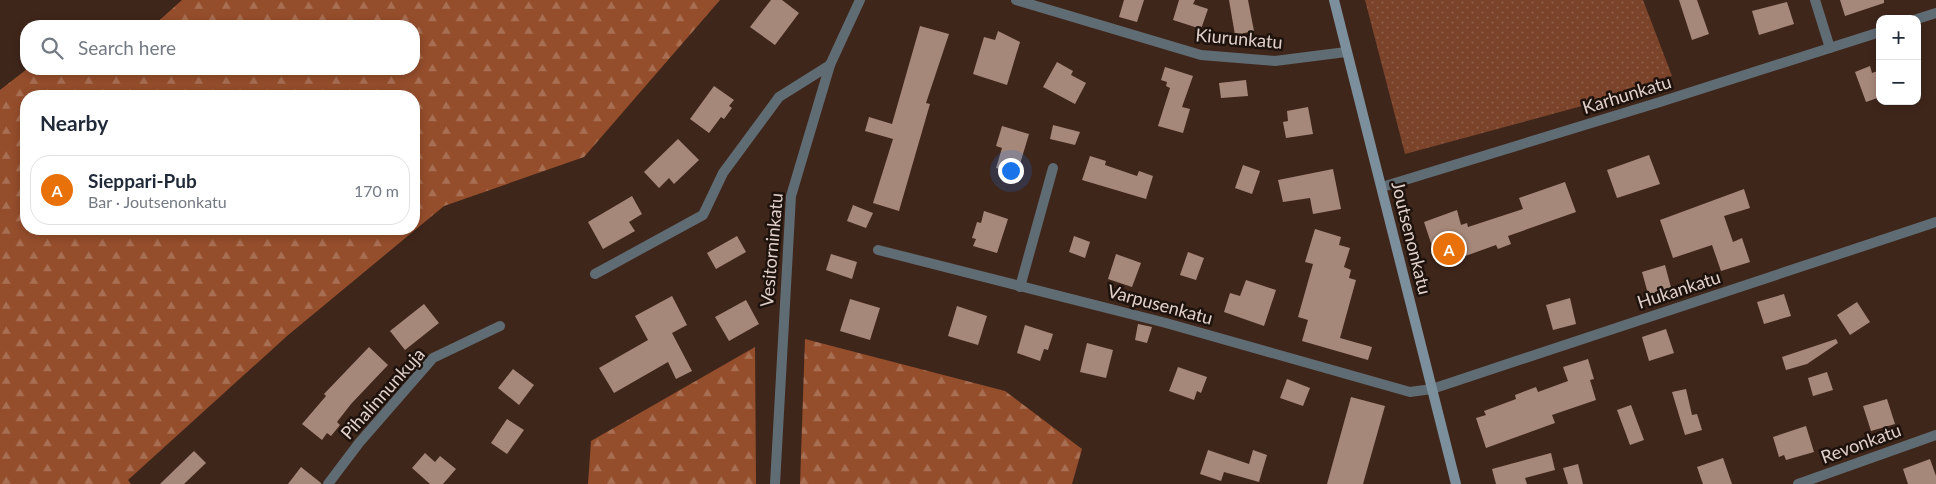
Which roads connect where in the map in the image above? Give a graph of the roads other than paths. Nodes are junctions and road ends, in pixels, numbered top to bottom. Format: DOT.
graph roads {
  1 [pos="860,0"];
  2 [pos="1016,0"];
  3 [pos="1334,0"];
  4 [pos="1815,0"];
  5 [pos="1936,13"];
  6 [pos="1921,18"];
  7 [pos="1876,33"];
  8 [pos="1830,48"];
  9 [pos="1346,52"];
  10 [pos="830,65"];
  11 [pos="1053,168"];
  12 [pos="1382,187"];
  13 [pos="1936,222"];
  14 [pos="878,250"];
  15 [pos="596,274"];
  16 [pos="1020,287"];
  17 [pos="500,326"];
  18 [pos="1432,389"];
  19 [pos="1936,434"];
  20 [pos="328,484"];
  21 [pos="775,484"];
  22 [pos="1456,484"];
  23 [pos="1798,484"];
  1 -- 10 [label="street, Vesitorninkatu"];
  2 -- 9 [label="street, Kiurunkatu"];
  3 -- 9 [label="main road, Joutsenonkatu"];
  4 -- 8 [label="street"];
  5 -- 6 [label="street"];
  7 -- 8 [label="street, Karhunkatu"];
  8 -- 12 [label="street, Karhunkatu"];
  9 -- 12 [label="main road, Joutsenonkatu"];
  10 -- 15 [label="street"];
  10 -- 21 [label="street, Vesitorninkatu"];
  11 -- 16 [label="street"];
  12 -- 18 [label="main road, Joutsenonkatu"];
  13 -- 18 [label="street, Hukankatu"];
  14 -- 16 [label="street, Varpusenkatu"];
  16 -- 18 [label="street, Varpusenkatu"];
  17 -- 20 [label="street, Pihalinnunkuja"];
  18 -- 22 [label="main road, Joutsenonkatu"];
  19 -- 23 [label="street, Revonkatu"];
}
